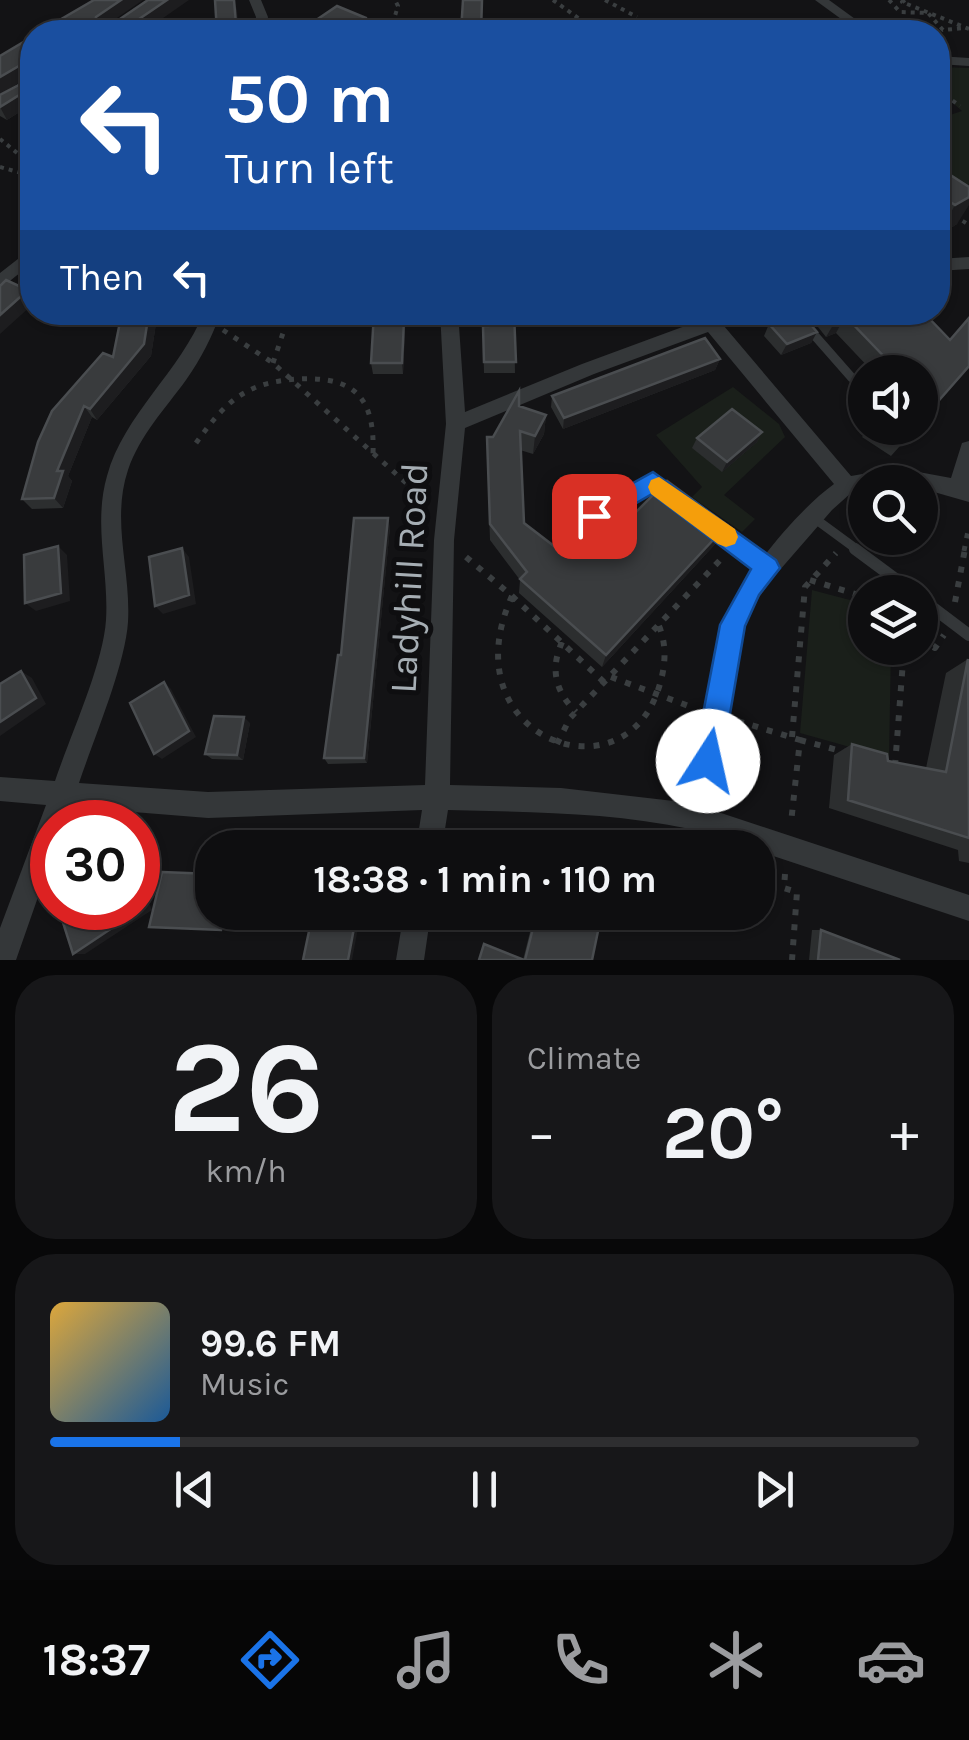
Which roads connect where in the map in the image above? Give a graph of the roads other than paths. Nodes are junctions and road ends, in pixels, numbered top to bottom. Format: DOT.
graph roads {
  1 [pos="821,0"];
  2 [pos="850,20"];
  3 [pos="20,265"];
  4 [pos="0,283"];
  5 [pos="208,325"];
  6 [pos="450,325"];
  7 [pos="709,325"];
  8 [pos="713,325"];
  9 [pos="805,325"];
  10 [pos="848,373"];
  11 [pos="456,424"];
  12 [pos="969,448"];
  13 [pos="847,484"];
  14 [pos="964,491"];
  15 [pos="679,501"];
  16 [pos="594,516"];
  17 [pos="814,518"];
  18 [pos="707,522"];
  19 [pos="768,568"];
  20 [pos="890,575"];
  21 [pos="938,612"];
  22 [pos="969,634"];
  23 [pos="708,761"];
  24 [pos="0,789"];
  25 [pos="63,795"];
  26 [pos="437,797"];
  27 [pos="61,800"];
  28 [pos="432,830"];
  29 [pos="30,885"];
  30 [pos="969,908"];
  31 [pos="415,930"];
  32 [pos="2,960"];
  33 [pos="410,960"];
  1 -- 2 [label="street"];
  3 -- 4 [label="street"];
  5 -- 25 [label="street"];
  6 -- 11 [label="street, Ladyhill Road"];
  7 -- 11 [label="street"];
  8 -- 13 [label="street"];
  9 -- 10 [label="lane"];
  11 -- 26 [label="street, Ladyhill Road"];
  12 -- 14 [label="street"];
  13 -- 14 [label="street"];
  13 -- 17 [label="street"];
  15 -- 16 [label="lane"];
  17 -- 19 [label="street"];
  17 -- 20 [label="lane"];
  18 -- 19 [label="lane"];
  19 -- 23 [label="street"];
  21 -- 22 [label="lane"];
  24 -- 25 [label="street"];
  25 -- 26 [label="street"];
  25 -- 27 [label="street"];
  26 -- 28 [label="street, Ladyhill Road"];
  26 -- 30 [label="street"];
  29 -- 32 [label="street"];
  31 -- 33 [label="street"];
}
